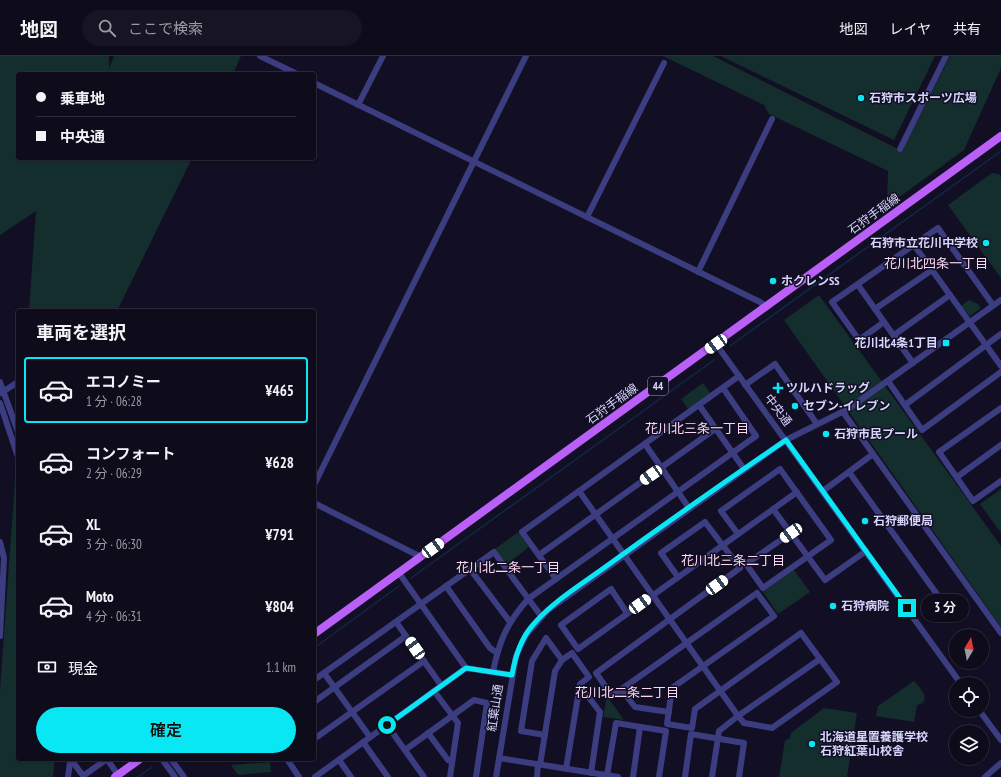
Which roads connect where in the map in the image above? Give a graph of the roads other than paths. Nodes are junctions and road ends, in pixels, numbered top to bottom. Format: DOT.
graph roads {
  1 [pos="260,56"];
  2 [pos="383,56"];
  3 [pos="526,56"];
  4 [pos="946,56"];
  5 [pos="664,63"];
  6 [pos="293,72"];
  7 [pos="316,84"];
  8 [pos="358,104"];
  9 [pos="772,119"];
  10 [pos="1001,136"];
  11 [pos="900,149"];
  12 [pos="474,162"];
  13 [pos="587,218"];
  14 [pos="914,245"];
  15 [pos="932,270"];
  16 [pos="698,272"];
  17 [pos="858,285"];
  18 [pos="950,295"];
  19 [pos="1001,300"];
  20 [pos="994,305"];
  21 [pos="767,308"];
  22 [pos="875,309"];
  23 [pos="884,322"];
  24 [pos="969,322"];
  25 [pos="1001,334"];
  26 [pos="894,335"];
  27 [pos="716,344"];
  28 [pos="986,345"];
  29 [pos="913,362"];
  30 [pos="1001,366"];
  31 [pos="1001,372"];
  32 [pos="739,376"];
  33 [pos="888,380"];
  34 [pos="0,382"];
  35 [pos="16,383"];
  36 [pos="745,385"];
  37 [pos="723,388"];
  38 [pos="2,392"];
  39 [pos="0,404"];
  40 [pos="699,405"];
  41 [pos="904,405"];
  42 [pos="1001,408"];
  43 [pos="843,412"];
  44 [pos="817,424"];
  45 [pos="16,427"];
  46 [pos="715,429"];
  47 [pos="786,440"];
  48 [pos="645,444"];
  49 [pos="1001,445"];
  50 [pos="16,451"];
  51 [pos="732,452"];
  52 [pos="873,454"];
  53 [pos="662,467"];
  54 [pos="744,469"];
  55 [pos="849,472"];
  56 [pos="957,477"];
  57 [pos="316,480"];
  58 [pos="1001,481"];
  59 [pos="579,491"];
  60 [pos="679,491"];
  61 [pos="823,491"];
  62 [pos="797,492"];
  63 [pos="316,504"];
  64 [pos="690,508"];
  65 [pos="773,509"];
  66 [pos="596,515"];
  67 [pos="791,533"];
  68 [pos="738,534"];
  69 [pos="612,538"];
  70 [pos="0,542"];
  71 [pos="723,545"];
  72 [pos="866,551"];
  73 [pos="624,554"];
  74 [pos="539,555"];
  75 [pos="421,557"];
  76 [pos="808,557"];
  77 [pos="470,569"];
  78 [pos="401,576"];
  79 [pos="678,577"];
  80 [pos="556,579"];
  81 [pos="446,586"];
  82 [pos="653,595"];
  83 [pos="528,599"];
  84 [pos="419,601"];
  85 [pos="944,604"];
  86 [pos="627,613"];
  87 [pos="541,616"];
  88 [pos="670,619"];
  89 [pos="396,622"];
  90 [pos="510,622"];
  91 [pos="316,633"];
  92 [pos="1001,633"];
  93 [pos="0,636"];
  94 [pos="406,636"];
  95 [pos="686,643"];
  96 [pos="497,654"];
  97 [pos="820,659"];
  98 [pos="562,660"];
  99 [pos="424,661"];
  100 [pos="704,667"];
  101 [pos="466,668"];
  102 [pos="493,672"];
  103 [pos="324,673"];
  104 [pos="512,675"];
  105 [pos="956,677"];
  106 [pos="316,679"];
  107 [pos="441,685"];
  108 [pos="334,687"];
  109 [pos="579,689"];
  110 [pos="621,689"];
  111 [pos="434,691"];
  112 [pos="720,692"];
  113 [pos="316,700"];
  114 [pos="352,712"];
  115 [pos="669,712"];
  116 [pos="453,715"];
  117 [pos="738,716"];
  118 [pos="984,717"];
  119 [pos="387,725"];
  120 [pos="640,727"];
  121 [pos="428,733"];
  122 [pos="545,735"];
  123 [pos="370,737"];
  124 [pos="316,738"];
  125 [pos="718,738"];
  126 [pos="1001,740"];
  127 [pos="363,742"];
  128 [pos="405,750"];
  129 [pos="499,758"];
  130 [pos="339,760"];
  131 [pos="72,761"];
  132 [pos="74,761"];
  133 [pos="104,761"];
  134 [pos="108,761"];
  135 [pos="137,761"];
  136 [pos="164,761"];
  137 [pos="172,761"];
  138 [pos="288,761"];
  139 [pos="452,761"];
  140 [pos="1001,763"];
  141 [pos="539,764"];
  142 [pos="566,769"];
  143 [pos="594,774"];
  144 [pos="607,775"];
  145 [pos="83,776"];
  146 [pos="117,776"];
  147 [pos="179,776"];
  148 [pos="68,777"];
  149 [pos="299,777"];
  150 [pos="315,777"];
  151 [pos="351,777"];
  152 [pos="388,777"];
  153 [pos="424,777"];
  154 [pos="450,777"];
  155 [pos="476,777"];
  156 [pos="496,777"];
  157 [pos="537,777"];
  158 [pos="618,777"];
  159 [pos="632,777"];
  160 [pos="659,777"];
  161 [pos="684,777"];
  162 [pos="712,777"];
  163 [pos="739,777"];
  164 [pos="985,777"];
  1 -- 6 [label="street"];
  2 -- 8 [label="street"];
  3 -- 12 [label="street"];
  4 -- 11 [label="street"];
  5 -- 13 [label="street"];
  7 -- 8 [label="street"];
  8 -- 12 [label="street"];
  9 -- 16 [label="street"];
  10 -- 21 [label="main road, 石狩手稲線 / 44"];
  12 -- 13 [label="street"];
  12 -- 57 [label="street"];
  13 -- 16 [label="street"];
  14 -- 15 [label="street"];
  14 -- 17 [label="street"];
  14 -- 20 [label="street"];
  15 -- 18 [label="street"];
  15 -- 22 [label="street"];
  16 -- 21 [label="street"];
  17 -- 22 [label="street"];
  17 -- 23 [label="street"];
  18 -- 24 [label="street"];
  18 -- 26 [label="street"];
  19 -- 20 [label="street, 紅葉山通"];
  20 -- 24 [label="street, 紅葉山通"];
  21 -- 27 [label="main road, 石狩手稲線 / 44"];
  22 -- 23 [label="street"];
  23 -- 26 [label="street"];
  24 -- 28 [label="street"];
  24 -- 29 [label="street, 紅葉山通"];
  25 -- 28 [label="street"];
  26 -- 29 [label="street"];
  27 -- 32 [label="street, 中央通"];
  27 -- 75 [label="main road, 石狩手稲線 / 44"];
  28 -- 30 [label="street"];
  28 -- 41 [label="street"];
  29 -- 33 [label="street, 紅葉山通"];
  31 -- 41 [label="street"];
  32 -- 36 [label="street, 中央通"];
  32 -- 37 [label="street"];
  33 -- 41 [label="street"];
  33 -- 43 [label="street, 紅葉山通"];
  34 -- 38 [label="street"];
  35 -- 38 [label="street"];
  36 -- 44 [label="street"];
  36 -- 47 [label="street, 中央通"];
  37 -- 40 [label="street"];
  37 -- 51 [label="street"];
  38 -- 45 [label="street"];
  39 -- 50 [label="street"];
  40 -- 46 [label="street"];
  40 -- 48 [label="street"];
  42 -- 56 [label="street"];
  43 -- 44 [label="street, 紅葉山通"];
  43 -- 52 [label="street"];
  44 -- 47 [label="street, 紅葉山通"];
  46 -- 51 [label="street"];
  46 -- 53 [label="street"];
  47 -- 54 [label="street, 紅葉山通"];
  47 -- 61 [label="street, 中央通"];
  48 -- 53 [label="street"];
  48 -- 59 [label="street"];
  49 -- 56 [label="street"];
  51 -- 54 [label="street"];
  51 -- 60 [label="street"];
  52 -- 55 [label="street"];
  52 -- 92 [label="street"];
  53 -- 60 [label="street"];
  53 -- 66 [label="street"];
  54 -- 64 [label="street, 紅葉山通"];
  55 -- 61 [label="street"];
  55 -- 85 [label="street"];
  56 -- 58 [label="street"];
  59 -- 66 [label="street"];
  59 -- 74 [label="street"];
  60 -- 64 [label="street"];
  60 -- 69 [label="street"];
  61 -- 72 [label="street, 中央通"];
  62 -- 65 [label="street"];
  62 -- 68 [label="street"];
  62 -- 76 [label="street"];
  63 -- 75 [label="street"];
  64 -- 73 [label="street, 紅葉山通"];
  65 -- 67 [label="street"];
  65 -- 68 [label="street"];
  66 -- 69 [label="street"];
  66 -- 74 [label="street"];
  67 -- 76 [label="street"];
  67 -- 76 [label="street"];
  68 -- 71 [label="street"];
  69 -- 73 [label="street"];
  69 -- 80 [label="street"];
  70 -- 93 [label="street"];
  71 -- 79 [label="street"];
  71 -- 79 [label="street"];
  71 -- 88 [label="street"];
  72 -- 76 [label="street"];
  72 -- 105 [label="street, 中央通"];
  73 -- 82 [label="street"];
  73 -- 87 [label="street, 紅葉山通"];
  74 -- 80 [label="street"];
  75 -- 78 [label="main road, 石狩手稲線 / 44"];
  77 -- 81 [label="street"];
  77 -- 83 [label="street"];
  77 -- 90 [label="street"];
  78 -- 84 [label="street"];
  78 -- 91 [label="main road, 石狩手稲線 / 44"];
  79 -- 82 [label="street"];
  80 -- 83 [label="street"];
  81 -- 84 [label="street"];
  81 -- 96 [label="street"];
  82 -- 86 [label="street"];
  82 -- 88 [label="street"];
  83 -- 87 [label="street"];
  83 -- 90 [label="street"];
  84 -- 89 [label="street"];
  84 -- 101 [label="street"];
  86 -- 86 [label="street"];
  87 -- 104 [label="street, 紅葉山通"];
  88 -- 95 [label="street"];
  88 -- 110 [label="street"];
  89 -- 94 [label="street"];
  89 -- 103 [label="street"];
  90 -- 96 [label="street"];
  94 -- 99 [label="street"];
  94 -- 108 [label="street"];
  95 -- 100 [label="street"];
  95 -- 100 [label="street"];
  95 -- 110 [label="street"];
  96 -- 102 [label="street"];
  97 -- 112 [label="street"];
  97 -- 117 [label="street"];
  97 -- 117 [label="street"];
  98 -- 109 [label="street"];
  98 -- 122 [label="street"];
  98 -- 122 [label="street"];
  99 -- 107 [label="street"];
  99 -- 114 [label="street"];
  100 -- 112 [label="street"];
  100 -- 115 [label="street"];
  101 -- 102 [label="street"];
  101 -- 107 [label="street"];
  102 -- 104 [label="street"];
  103 -- 106 [label="street"];
  103 -- 108 [label="street"];
  104 -- 129 [label="street, 紅葉山通"];
  107 -- 111 [label="street"];
  108 -- 113 [label="street"];
  108 -- 114 [label="street"];
  109 -- 142 [label="street"];
  109 -- 143 [label="street"];
  110 -- 115 [label="street"];
  111 -- 116 [label="street"];
  111 -- 119 [label="street"];
  112 -- 115 [label="street"];
  112 -- 117 [label="street"];
  114 -- 123 [label="street"];
  114 -- 124 [label="street"];
  116 -- 121 [label="street"];
  116 -- 139 [label="street"];
  116 -- 155 [label="street"];
  117 -- 125 [label="street"];
  118 -- 126 [label="street"];
  119 -- 123 [label="street"];
  119 -- 128 [label="street"];
  120 -- 144 [label="street"];
  120 -- 159 [label="street"];
  120 -- 160 [label="street"];
  121 -- 128 [label="street"];
  121 -- 139 [label="street"];
  122 -- 141 [label="street"];
  123 -- 127 [label="street"];
  125 -- 161 [label="street"];
  125 -- 162 [label="street"];
  125 -- 163 [label="street"];
  127 -- 130 [label="street"];
  127 -- 152 [label="street"];
  128 -- 153 [label="street"];
  129 -- 141 [label="street"];
  129 -- 156 [label="street, 紅葉山通"];
  130 -- 150 [label="street"];
  130 -- 151 [label="street"];
  131 -- 148 [label="street"];
  132 -- 145 [label="street"];
  133 -- 145 [label="street"];
  134 -- 146 [label="street"];
  135 -- 146 [label="main road"];
  136 -- 147 [label="street"];
  137 -- 147 [label="street"];
  138 -- 149 [label="street"];
  139 -- 154 [label="street"];
  140 -- 164 [label="street"];
  141 -- 142 [label="street"];
  141 -- 157 [label="street"];
  142 -- 143 [label="street"];
  143 -- 144 [label="street"];
  144 -- 158 [label="street"];
}
